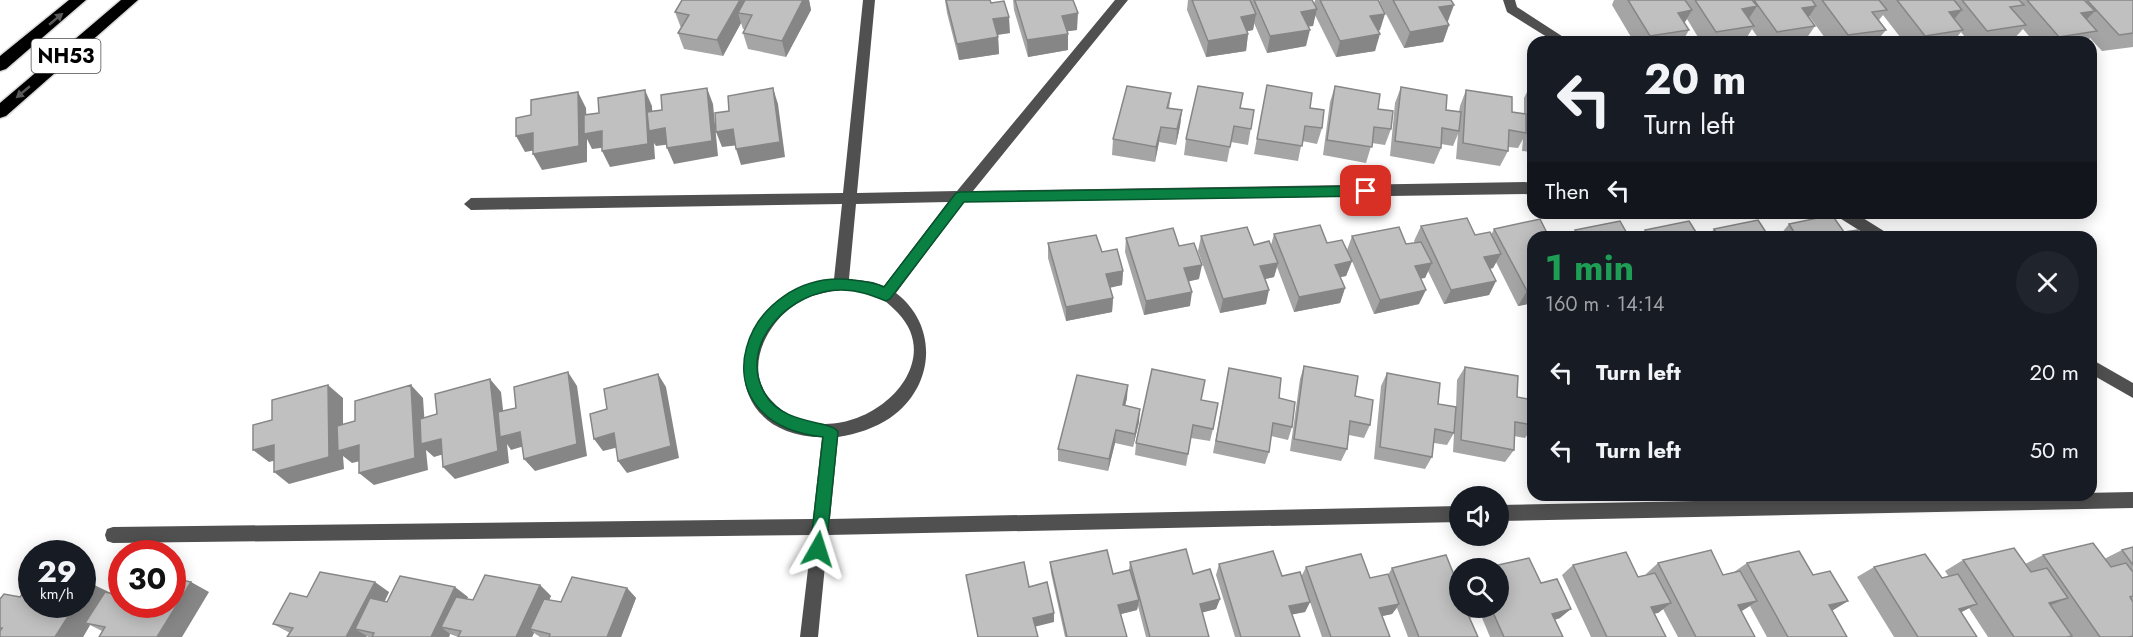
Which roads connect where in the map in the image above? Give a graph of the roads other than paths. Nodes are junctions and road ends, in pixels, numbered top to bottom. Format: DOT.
graph roads {
  1 [pos="79,0"];
  2 [pos="131,0"];
  3 [pos="869,0"];
  4 [pos="1122,0"];
  5 [pos="1509,0"];
  6 [pos="1555,36"];
  7 [pos="0,65"];
  8 [pos="0,112"];
  9 [pos="1527,188"];
  10 [pos="960,197"];
  11 [pos="850,198"];
  12 [pos="471,204"];
  13 [pos="1853,219"];
  14 [pos="1872,231"];
  15 [pos="841,284"];
  16 [pos="886,295"];
  17 [pos="2097,370"];
  18 [pos="2133,392"];
  19 [pos="831,432"];
  20 [pos="2133,500"];
  21 [pos="2084,501"];
  22 [pos="2097,501"];
  23 [pos="1449,513"];
  24 [pos="1509,513"];
  25 [pos="820,527"];
  26 [pos="113,535"];
  27 [pos="808,637"];
  7 -- 1 [label="highway, NH53, one-way"];
  2 -- 8 [label="highway, NH53, one-way"];
  3 -- 11 [label="street"];
  4 -- 10 [label="street"];
  5 -- 6 [label="street"];
  9 -- 10 [label="street"];
  10 -- 11 [label="street"];
  10 -- 16 [label="street"];
  11 -- 12 [label="street"];
  11 -- 15 [label="street"];
  13 -- 14 [label="street"];
  15 -- 16 [label="street"];
  15 -- 19 [label="street"];
  16 -- 19 [label="street"];
  17 -- 18 [label="street"];
  19 -- 25 [label="street"];
  20 -- 22 [label="street"];
  21 -- 24 [label="street"];
  23 -- 25 [label="street"];
  25 -- 26 [label="street"];
  25 -- 27 [label="street"];
}
